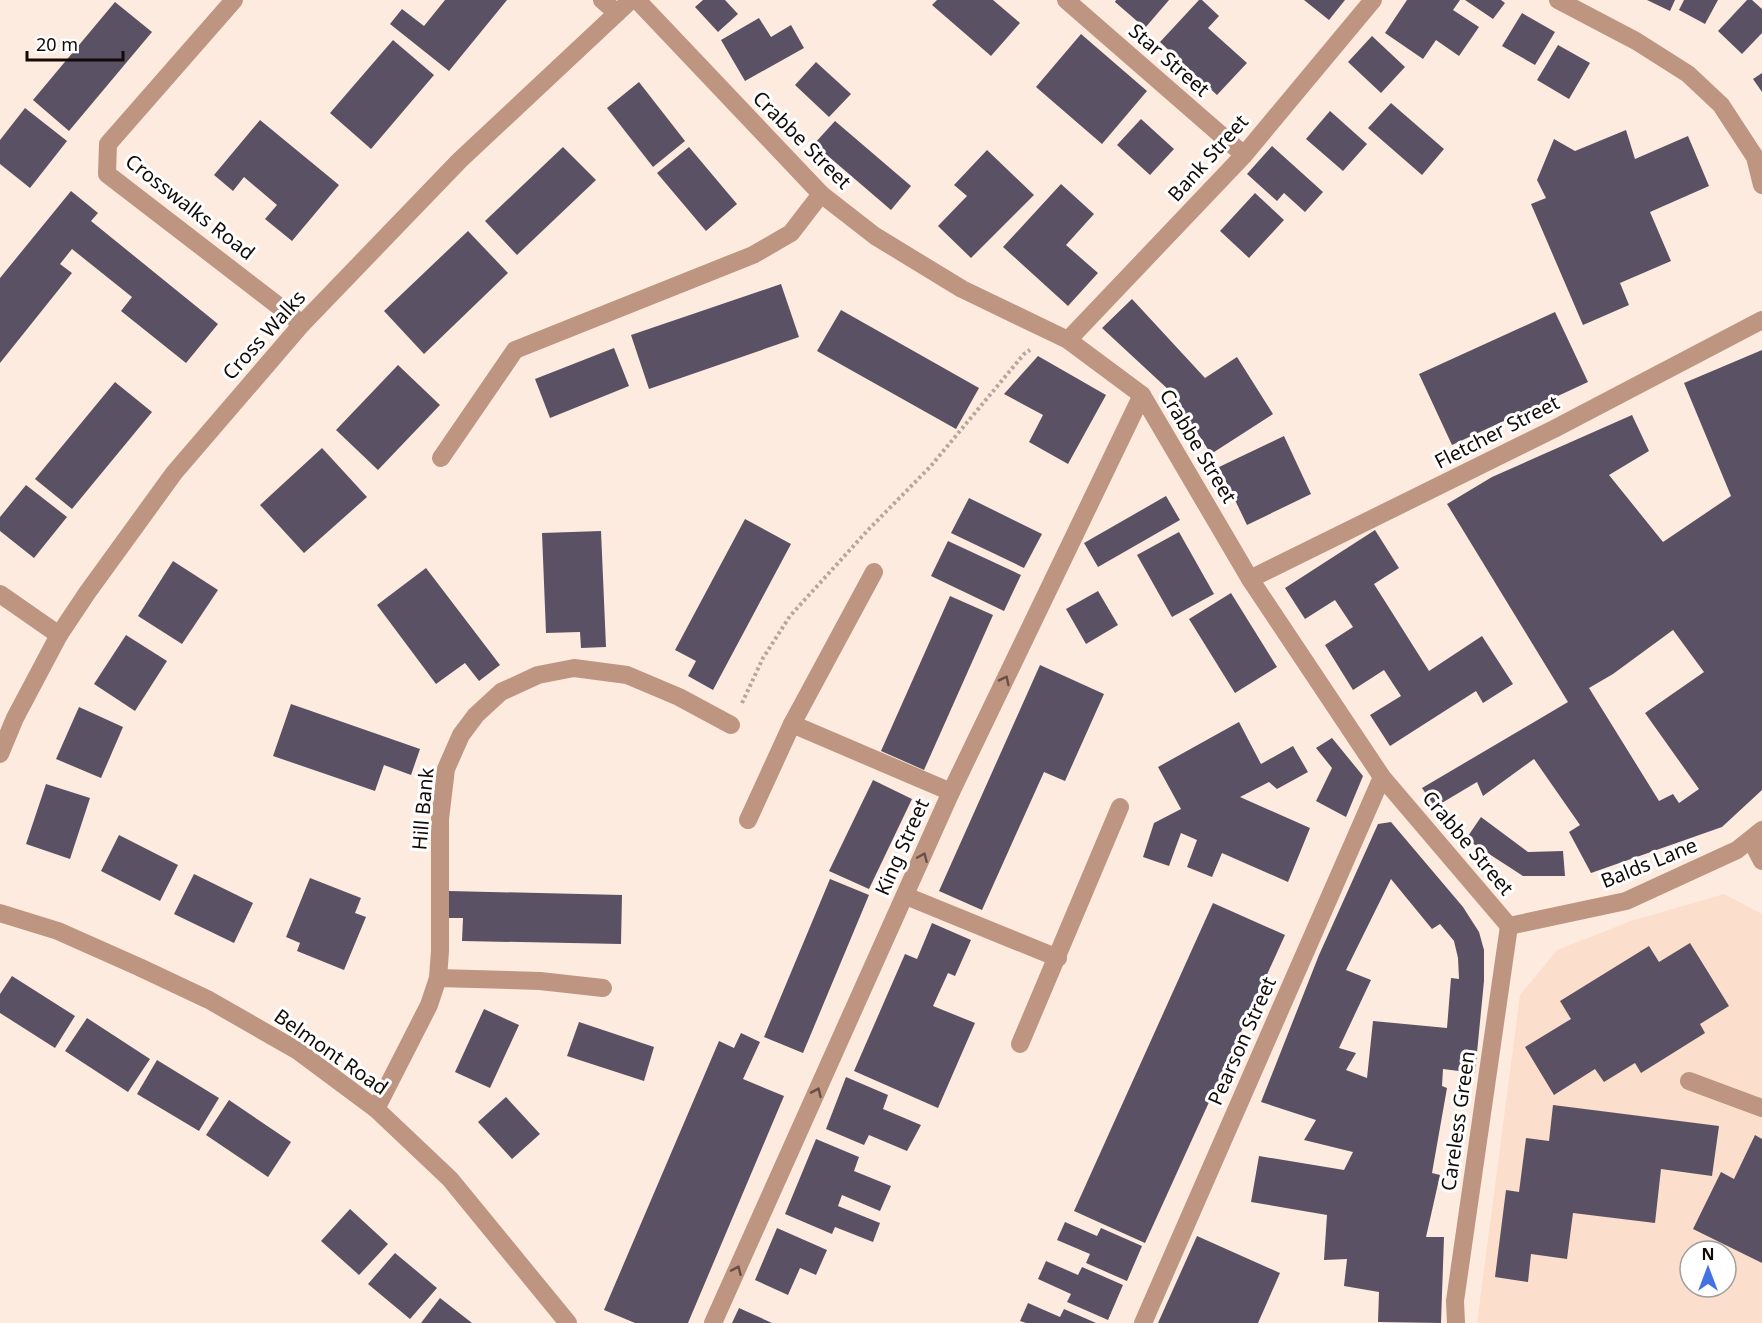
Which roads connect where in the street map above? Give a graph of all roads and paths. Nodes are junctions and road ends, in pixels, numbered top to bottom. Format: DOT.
graph roads {
  1 [pos="234,0"];
  2 [pos="602,0"];
  3 [pos="631,0"];
  4 [pos="637,0"];
  5 [pos="1066,0"];
  6 [pos="1373,0"];
  7 [pos="1558,0"];
  8 [pos="617,13"];
  9 [pos="1244,155"];
  10 [pos="1762,185"];
  11 [pos="821,194"];
  12 [pos="1762,320"];
  13 [pos="303,324"];
  14 [pos="1061,337"];
  15 [pos="1142,395"];
  16 [pos="441,458"];
  17 [pos="874,572"];
  18 [pos="1250,579"];
  19 [pos="0,594"];
  20 [pos="59,635"];
  21 [pos="792,724"];
  22 [pos="731,725"];
  23 [pos="0,754"];
  24 [pos="1382,777"];
  25 [pos="951,792"];
  26 [pos="1120,807"];
  27 [pos="748,820"];
  28 [pos="1756,835"];
  29 [pos="1762,861"];
  30 [pos="906,896"];
  31 [pos="0,913"];
  32 [pos="1509,926"];
  33 [pos="1058,958"];
  34 [pos="438,978"];
  35 [pos="603,988"];
  36 [pos="1020,1044"];
  37 [pos="1689,1081"];
  38 [pos="1762,1108"];
  39 [pos="376,1109"];
  40 [pos="564,1322"];
  41 [pos="713,1323"];
  42 [pos="1143,1323"];
  43 [pos="1456,1323"];
  1 -- 13 [label="street, Crosswalks Road"];
  2 -- 8 [label="street"];
  3 -- 8 [label="street, Cross Walks"];
  4 -- 11 [label="street, Crabbe Street"];
  5 -- 9 [label="street, Star Street"];
  6 -- 9 [label="street, Bank Street"];
  7 -- 10 [label="street"];
  8 -- 13 [label="street, Cross Walks"];
  9 -- 14 [label="street, Bank Street"];
  11 -- 14 [label="street, Crabbe Street"];
  11 -- 16 [label="street"];
  12 -- 18 [label="street, Fletcher Street"];
  13 -- 20 [label="street, Cross Walks"];
  14 -- 15 [label="street, Crabbe Street"];
  14 -- 22 [label="path"];
  15 -- 18 [label="street, Crabbe Street"];
  25 -- 15 [label="street, King Street, one-way"];
  17 -- 21 [label="street"];
  18 -- 24 [label="street, Crabbe Street"];
  19 -- 20 [label="street"];
  20 -- 23 [label="street, Cross Walks"];
  21 -- 25 [label="street"];
  21 -- 27 [label="street"];
  22 -- 34 [label="street, Hill Bank"];
  24 -- 32 [label="street, Crabbe Street"];
  24 -- 42 [label="street, Pearson Street"];
  30 -- 25 [label="street, King Street, one-way"];
  26 -- 33 [label="street"];
  28 -- 29 [label="street"];
  28 -- 32 [label="street, Balds Lane"];
  30 -- 33 [label="street"];
  41 -- 30 [label="street, King Street, one-way"];
  31 -- 39 [label="street, Belmont Road"];
  32 -- 43 [label="street, Careless Green"];
  33 -- 36 [label="street"];
  34 -- 35 [label="street"];
  34 -- 39 [label="street, Hill Bank"];
  37 -- 38 [label="street"];
  39 -- 40 [label="street, Belmont Road"];
}
